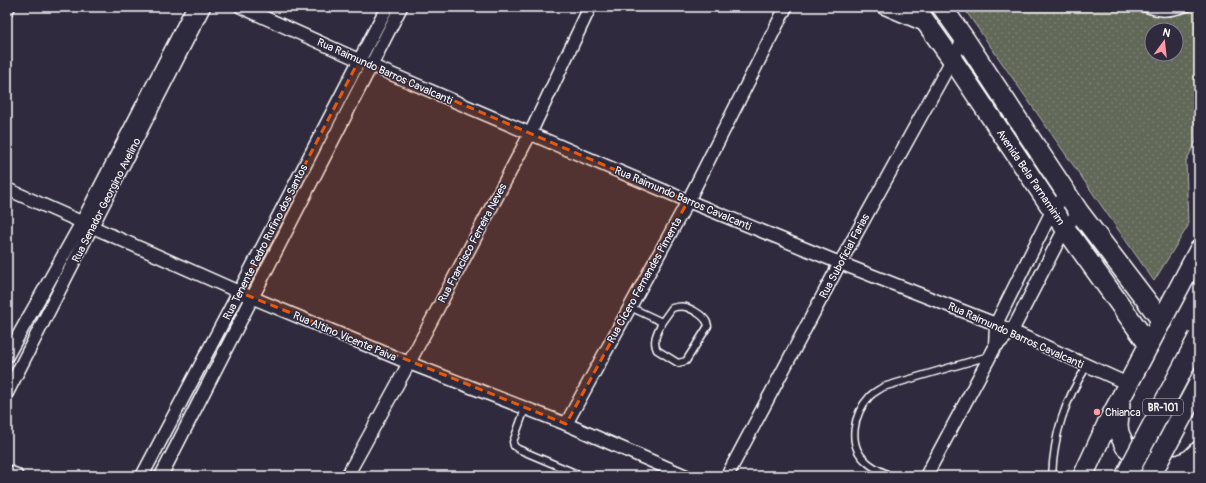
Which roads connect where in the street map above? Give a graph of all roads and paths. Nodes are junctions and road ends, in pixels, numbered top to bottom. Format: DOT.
graph roads {
  1 [pos="9,7"];
  2 [pos="193,7"];
  3 [pos="204,7"];
  4 [pos="241,7"];
  5 [pos="387,7"];
  6 [pos="401,7"];
  7 [pos="590,7"];
  8 [pos="786,7"];
  9 [pos="882,7"];
  10 [pos="915,7"];
  11 [pos="943,7"];
  12 [pos="1141,7"];
  13 [pos="1190,7"];
  14 [pos="7,10"];
  15 [pos="930,28"];
  16 [pos="964,38"];
  17 [pos="952,59"];
  18 [pos="365,63"];
  19 [pos="530,134"];
  20 [pos="7,189"];
  21 [pos="1067,194"];
  22 [pos="688,201"];
  23 [pos="1053,209"];
  24 [pos="1079,212"];
  25 [pos="87,224"];
  26 [pos="1065,228"];
  27 [pos="1199,250"];
  28 [pos="1199,262"];
  29 [pos="840,263"];
  30 [pos="1185,277"];
  31 [pos="239,292"];
  32 [pos="251,297"];
  33 [pos="630,307"];
  34 [pos="1162,321"];
  35 [pos="662,322"];
  36 [pos="996,324"];
  37 [pos="1012,331"];
  38 [pos="1199,337"];
  39 [pos="1149,345"];
  40 [pos="993,351"];
  41 [pos="7,356"];
  42 [pos="409,363"];
  43 [pos="1087,366"];
  44 [pos="1199,384"];
  45 [pos="1124,391"];
  46 [pos="7,393"];
  47 [pos="525,409"];
  48 [pos="566,424"];
  49 [pos="1199,452"];
  50 [pos="1199,471"];
  51 [pos="1155,472"];
  52 [pos="7,473"];
  53 [pos="15,476"];
  54 [pos="142,476"];
  55 [pos="161,476"];
  56 [pos="347,476"];
  57 [pos="582,476"];
  58 [pos="686,476"];
  59 [pos="727,476"];
  60 [pos="891,476"];
  61 [pos="926,476"];
  62 [pos="1052,476"];
  63 [pos="1082,476"];
  64 [pos="1126,476"];
  65 [pos="1195,476"];
  1 -- 14 [label="street"];
  2 -- 25 [label="street, Rua Senador Georgino Avelino"];
  3 -- 25 [label="street, Rua Senador Georgino Avelino"];
  4 -- 18 [label="street, Rua Raimundo Barros Cavalcanti"];
  5 -- 18 [label="street, Rua Tenente Pedro Rufino dos Santos"];
  6 -- 18 [label="street, Rua Tenente Pedro Rufino dos Santos"];
  7 -- 19 [label="street, Rua Francisco Ferreira Neves"];
  8 -- 22 [label="street, Rua Cícero Fernandes Pimenta"];
  9 -- 15 [label="street"];
  10 -- 15 [label="main road, Avenida Bela Parnamirim"];
  11 -- 16 [label="main road, Avenida Bela Parnamirim"];
  12 -- 13 [label="lane"];
  15 -- 17 [label="main road, Avenida Bela Parnamirim"];
  16 -- 17 [label="street, Rua Suboficial Farias"];
  16 -- 21 [label="main road, Avenida Bela Parnamirim"];
  17 -- 23 [label="main road, Avenida Bela Parnamirim"];
  17 -- 29 [label="street, Rua Suboficial Farias"];
  18 -- 19 [label="street, Rua Raimundo Barros Cavalcanti"];
  18 -- 31 [label="street, Rua Tenente Pedro Rufino dos Santos"];
  18 -- 32 [label="street, Rua Tenente Pedro Rufino dos Santos"];
  19 -- 22 [label="street, Rua Raimundo Barros Cavalcanti"];
  19 -- 42 [label="street, Rua Francisco Ferreira Neves"];
  20 -- 25 [label="street, Rua Altino Vicente Paiva"];
  21 -- 23 [label="street"];
  21 -- 24 [label="main road, Avenida Bela Parnamirim"];
  22 -- 29 [label="street, Rua Raimundo Barros Cavalcanti"];
  22 -- 33 [label="street, Rua Cícero Fernandes Pimenta"];
  23 -- 26 [label="main road, Avenida Bela Parnamirim"];
  23 -- 36 [label="street"];
  24 -- 26 [label="street"];
  24 -- 34 [label="main road, Avenida Bela Parnamirim"];
  25 -- 31 [label="street, Rua Altino Vicente Paiva"];
  25 -- 41 [label="street, Rua Senador Georgino Avelino"];
  25 -- 46 [label="street, Rua Senador Georgino Avelino"];
  26 -- 37 [label="street"];
  26 -- 39 [label="main road, Avenida Bela Parnamirim"];
  27 -- 30 [label="main road"];
  28 -- 30 [label="main road"];
  29 -- 36 [label="street, Rua Raimundo Barros Cavalcanti"];
  29 -- 59 [label="street, Rua Suboficial Farias"];
  30 -- 34 [label="main road"];
  31 -- 32 [label="street, Rua Altino Vicente Paiva"];
  31 -- 54 [label="street, Rua Tenente Pedro Rufino dos Santos"];
  32 -- 42 [label="street, Rua Altino Vicente Paiva"];
  32 -- 55 [label="street, Rua Tenente Pedro Rufino dos Santos"];
  33 -- 35 [label="lane"];
  33 -- 48 [label="street, Rua Cícero Fernandes Pimenta"];
  34 -- 39 [label="main road"];
  35 -- 35 [label="lane"];
  36 -- 37 [label="street, Rua Raimundo Barros Cavalcanti"];
  36 -- 40 [label="street"];
  37 -- 40 [label="street"];
  37 -- 43 [label="street, Rua Raimundo Barros Cavalcanti"];
  38 -- 64 [label="highway, BR-101, bridge"];
  39 -- 45 [label="main road"];
  40 -- 60 [label="lane"];
  40 -- 61 [label="street"];
  42 -- 47 [label="street, Rua Altino Vicente Paiva"];
  42 -- 56 [label="street, Rua Francisco Ferreira Neves"];
  43 -- 45 [label="street, Rua Raimundo Barros Cavalcanti"];
  43 -- 62 [label="lane"];
  44 -- 51 [label="highway, BR-101, bridge"];
  45 -- 51 [label="main road"];
  45 -- 63 [label="main road"];
  47 -- 48 [label="street, Rua Altino Vicente Paiva"];
  47 -- 57 [label="lane"];
  48 -- 58 [label="street, Rua Altino Vicente Paiva"];
  49 -- 51 [label="main road"];
  50 -- 65 [label="main road"];
  52 -- 53 [label="street"];
}
